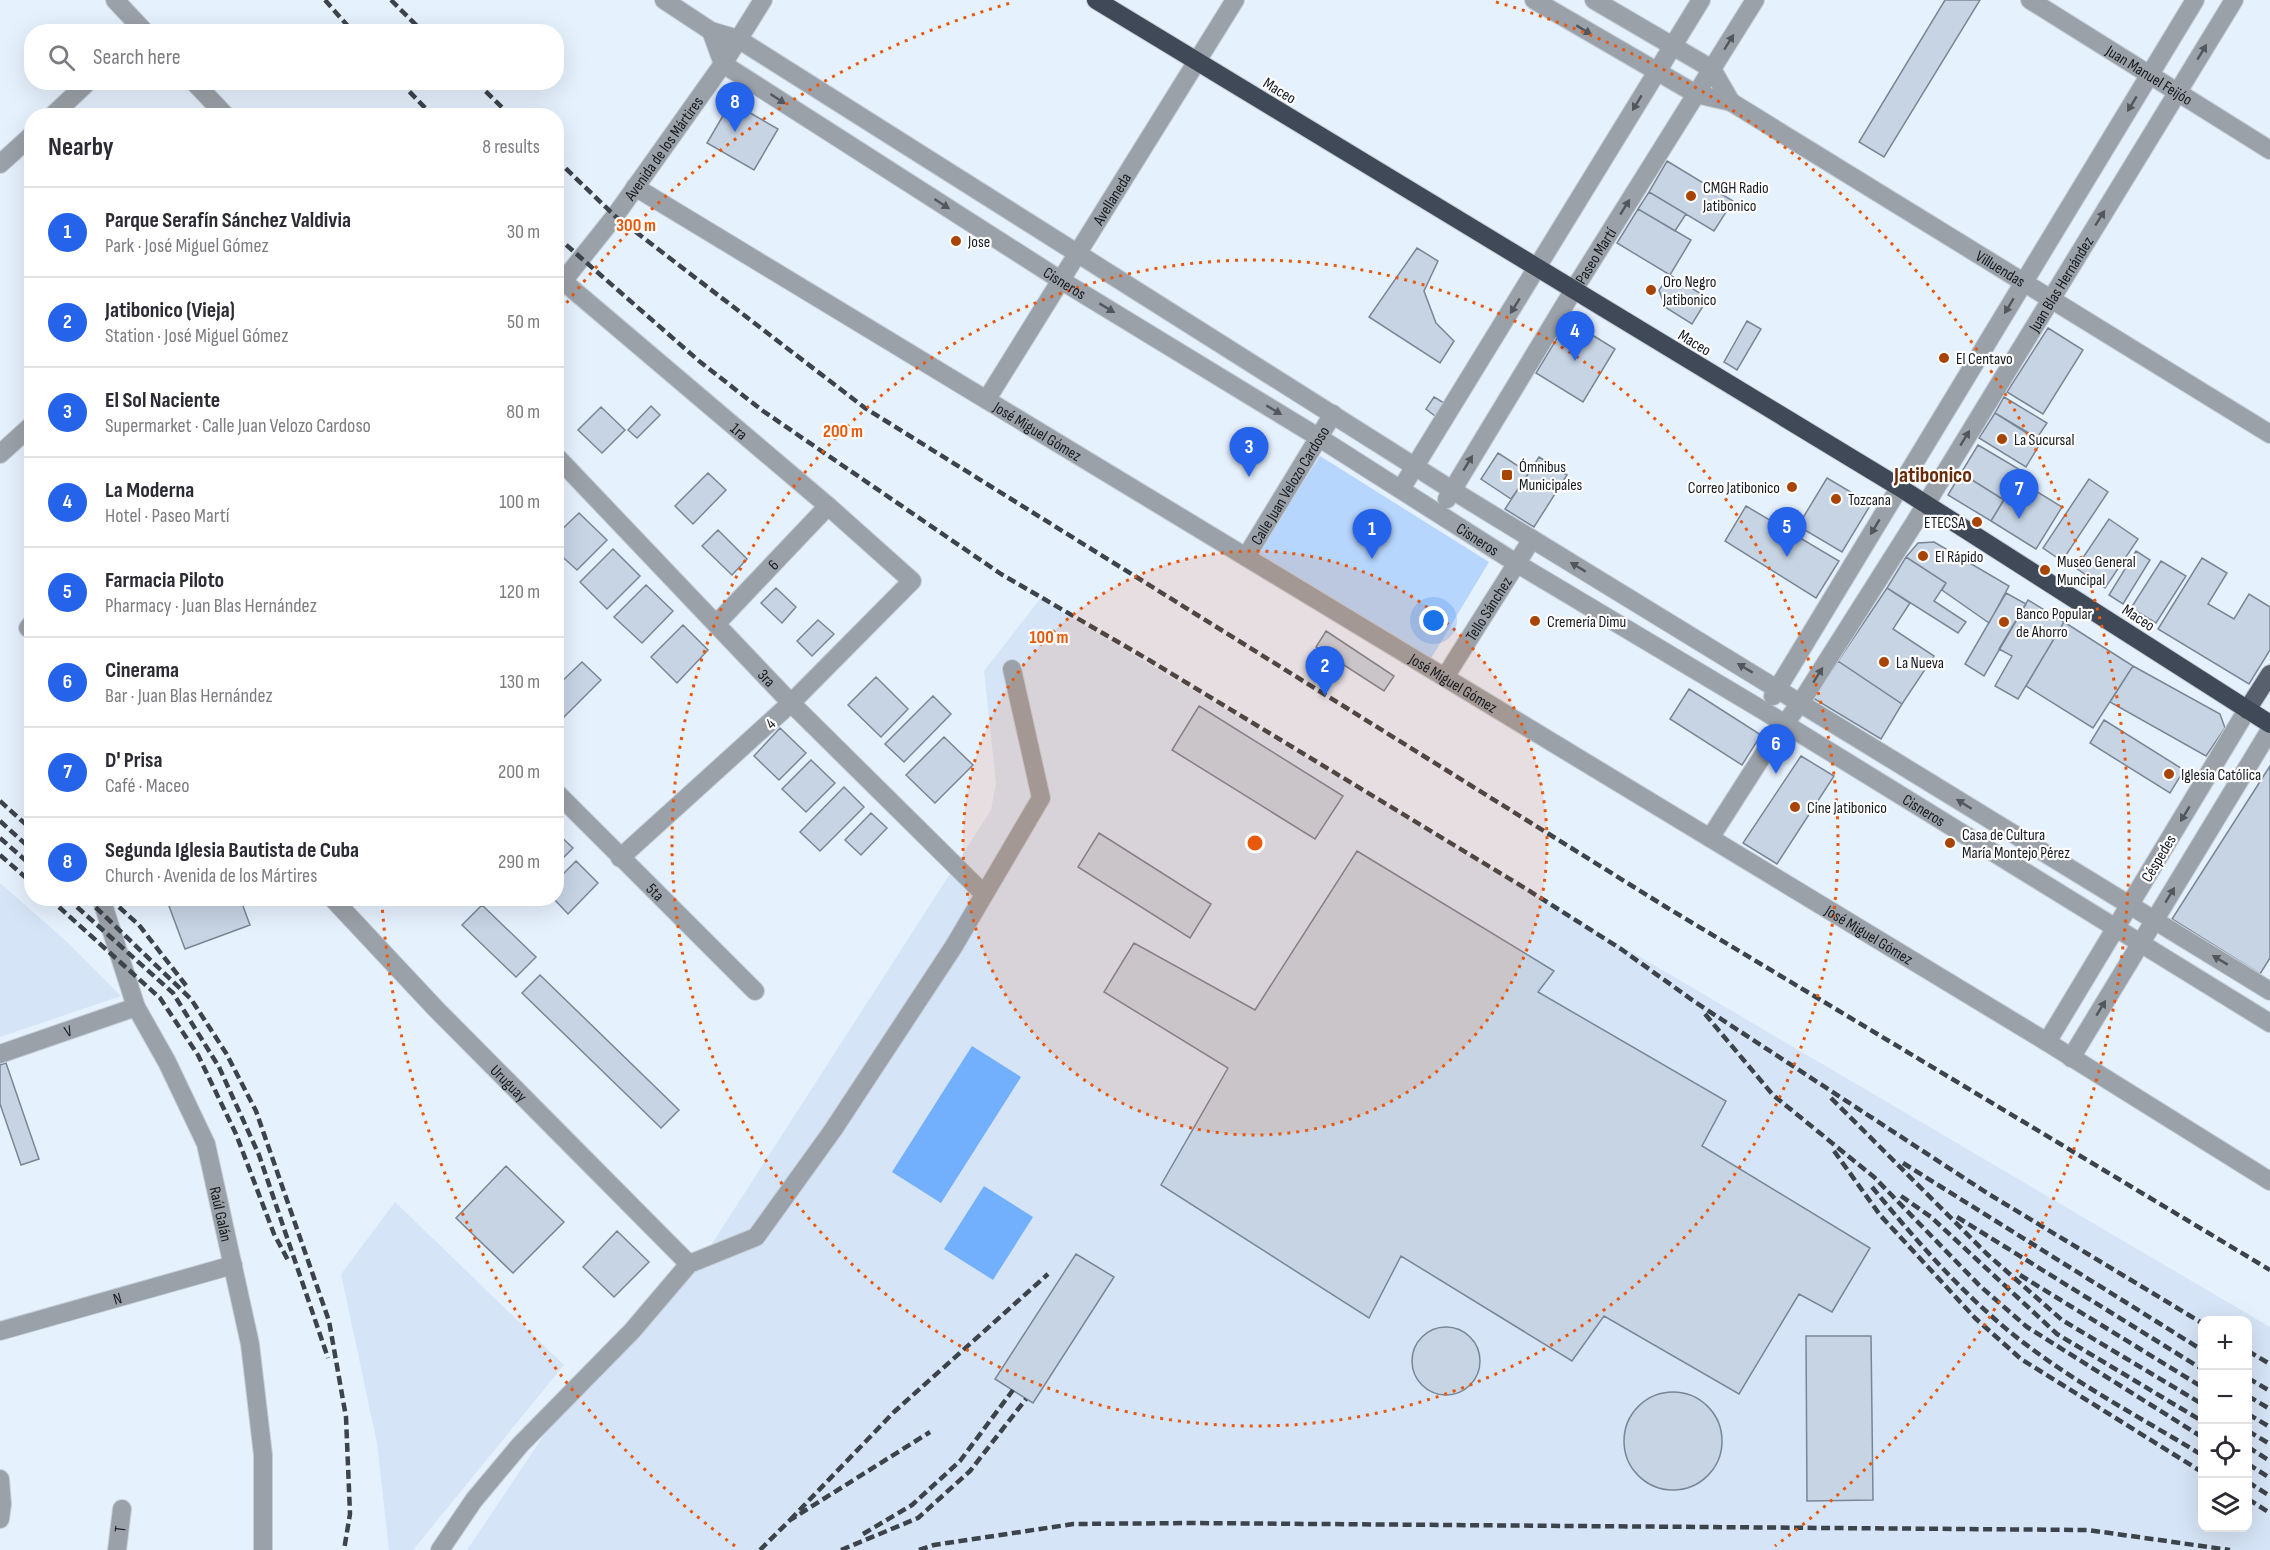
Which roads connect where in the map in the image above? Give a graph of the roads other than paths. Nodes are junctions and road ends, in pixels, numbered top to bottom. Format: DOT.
graph roads {
  1 [pos="115,0"];
  2 [pos="664,0"];
  3 [pos="763,0"];
  4 [pos="1096,0"];
  5 [pos="1235,0"];
  6 [pos="1534,0"];
  7 [pos="1594,0"];
  8 [pos="1701,0"];
  9 [pos="1755,0"];
  10 [pos="2030,0"];
  11 [pos="2195,0"];
  12 [pos="2234,0"];
  13 [pos="137,24"];
  14 [pos="711,31"];
  15 [pos="738,39"];
  16 [pos="1672,46"];
  17 [pos="1197,63"];
  18 [pos="723,64"];
  19 [pos="1712,69"];
  20 [pos="1656,72"];
  21 [pos="2149,75"];
  22 [pos="80,90"];
  23 [pos="202,90"];
  24 [pos="2179,92"];
  25 [pos="1696,94"];
  26 [pos="1731,102"];
  27 [pos="60,108"];
  28 [pos="218,108"];
  29 [pos="24,142"];
  30 [pos="2270,150"];
  31 [pos="0,164"];
  32 [pos="635,187"];
  33 [pos="1079,254"];
  34 [pos="1538,270"];
  35 [pos="1062,280"];
  36 [pos="564,281"];
  37 [pos="2024,281"];
  38 [pos="564,289"];
  39 [pos="1573,291"];
  40 [pos="2050,299"];
  41 [pos="987,399"];
  42 [pos="1333,414"];
  43 [pos="24,432"];
  44 [pos="2270,434"];
  45 [pos="1318,437"];
  46 [pos="0,454"];
  47 [pos="564,464"];
  48 [pos="1416,466"];
  49 [pos="1899,487"];
  50 [pos="1401,489"];
  51 [pos="1452,490"];
  52 [pos="1926,504"];
  53 [pos="828,506"];
  54 [pos="1438,513"];
  55 [pos="1533,539"];
  56 [pos="1246,557"];
  57 [pos="1516,563"];
  58 [pos="912,581"];
  59 [pos="717,622"];
  60 [pos="1012,669"];
  61 [pos="2270,674"];
  62 [pos="1444,677"];
  63 [pos="1778,688"];
  64 [pos="1801,702"];
  65 [pos="791,703"];
  66 [pos="2247,710"];
  67 [pos="1764,711"];
  68 [pos="1786,724"];
  69 [pos="2270,724"];
  70 [pos="2270,730"];
  71 [pos="564,800"];
  72 [pos="1710,838"];
  73 [pos="620,858"];
  74 [pos="983,893"];
  75 [pos="103,906"];
  76 [pos="339,906"];
  77 [pos="2129,906"];
  78 [pos="2155,921"];
  79 [pos="2115,929"];
  80 [pos="2140,945"];
  81 [pos="755,991"];
  82 [pos="2270,991"];
  83 [pos="136,1007"];
  84 [pos="2270,1023"];
  85 [pos="2046,1042"];
  86 [pos="0,1054"];
  87 [pos="2071,1058"];
  88 [pos="2270,1181"];
  89 [pos="689,1264"];
  90 [pos="233,1265"];
  91 [pos="0,1330"];
  92 [pos="0,1479"];
  93 [pos="122,1509"];
  94 [pos="0,1519"];
  95 [pos="117,1550"];
  96 [pos="263,1550"];
  97 [pos="440,1550"];
  1 -- 13 [label="street"];
  2 -- 14 [label="street, Cisneros"];
  3 -- 15 [label="street, Avenida de los Mártires"];
  4 -- 17 [label="highway, Maceo"];
  5 -- 17 [label="street, Avellaneda"];
  6 -- 20 [label="street, Villuendas, one-way"];
  7 -- 16 [label="street"];
  8 -- 16 [label="street"];
  19 -- 9 [label="street, Paseo Martí, one-way"];
  10 -- 21 [label="street, Juan Manuel Feijóo"];
  11 -- 21 [label="street, Juan Blas Hernández"];
  24 -- 12 [label="street, Juan Blas Hernández, one-way"];
  14 -- 15 [label="street, Cisneros"];
  14 -- 18 [label="street"];
  15 -- 18 [label="street, Avenida de los Mártires"];
  15 -- 33 [label="street, Cisneros"];
  16 -- 19 [label="street"];
  16 -- 20 [label="street"];
  17 -- 33 [label="street, Avellaneda"];
  17 -- 34 [label="highway, Maceo"];
  18 -- 32 [label="street, Avenida de los Mártires"];
  18 -- 35 [label="street, Cisneros, one-way"];
  19 -- 25 [label="street, Paseo Martí"];
  19 -- 26 [label="street, Villuendas"];
  20 -- 25 [label="street, Villuendas"];
  20 -- 34 [label="street, one-way"];
  21 -- 24 [label="street, Juan Manuel Feijóo"];
  21 -- 37 [label="street, Juan Blas Hernández, one-way"];
  22 -- 27 [label="street"];
  23 -- 28 [label="street"];
  24 -- 30 [label="street, Juan Manuel Feijóo"];
  40 -- 24 [label="street, Juan Blas Hernández, one-way"];
  25 -- 26 [label="street, Villuendas"];
  39 -- 25 [label="street, Paseo Martí, one-way"];
  26 -- 37 [label="street, Villuendas"];
  29 -- 31 [label="street"];
  32 -- 36 [label="street, Avenida de los Mártires"];
  32 -- 41 [label="street, José Miguel Gómez"];
  33 -- 35 [label="street, Avellaneda"];
  33 -- 42 [label="street, Cisneros"];
  34 -- 39 [label="highway, Maceo"];
  34 -- 48 [label="street, one-way"];
  35 -- 41 [label="street, Avellaneda"];
  35 -- 45 [label="street, Cisneros, one-way"];
  37 -- 40 [label="street, Villuendas"];
  37 -- 49 [label="street, Juan Blas Hernández, one-way"];
  38 -- 53 [label="street, 1ra"];
  39 -- 49 [label="highway, Maceo"];
  51 -- 39 [label="street, Paseo Martí, one-way"];
  40 -- 44 [label="street, Villuendas"];
  52 -- 40 [label="street, Juan Blas Hernández, one-way"];
  41 -- 56 [label="street, José Miguel Gómez"];
  42 -- 45 [label="street, Calle Juan Velozo Cardoso"];
  42 -- 48 [label="street, Cisneros"];
  43 -- 46 [label="street"];
  45 -- 50 [label="street, Cisneros"];
  45 -- 56 [label="street, Calle Juan Velozo Cardoso"];
  47 -- 59 [label="street, 3ra"];
  48 -- 50 [label="street"];
  48 -- 51 [label="street, Cisneros"];
  49 -- 52 [label="highway, Maceo"];
  49 -- 63 [label="street, Juan Blas Hernández, one-way"];
  50 -- 54 [label="street, Cisneros"];
  51 -- 54 [label="street, Paseo Martí"];
  51 -- 55 [label="street, Cisneros"];
  64 -- 52 [label="street, Juan Blas Hernández, one-way"];
  52 -- 66 [label="highway, Maceo"];
  53 -- 58 [label="street, 1ra"];
  53 -- 59 [label="street, 6"];
  54 -- 57 [label="street, Cisneros"];
  55 -- 57 [label="street, Tello Sánchez"];
  63 -- 55 [label="street, Cisneros, one-way"];
  56 -- 62 [label="street, José Miguel Gómez"];
  57 -- 62 [label="street, Tello Sánchez"];
  57 -- 67 [label="street, Cisneros"];
  58 -- 65 [label="street, 4"];
  59 -- 65 [label="street, 3ra"];
  60 -- 74 [label="street"];
  61 -- 66 [label="main road, Céspedes"];
  62 -- 72 [label="street, José Miguel Gómez"];
  63 -- 64 [label="street, Cisneros"];
  63 -- 67 [label="street, Juan Blas Hernández"];
  64 -- 68 [label="street, Juan Blas Hernández"];
  77 -- 64 [label="street, Cisneros, one-way"];
  65 -- 73 [label="street, 4"];
  65 -- 74 [label="street, 3ra"];
  66 -- 69 [label="highway, Maceo"];
  66 -- 77 [label="street, Céspedes, one-way"];
  67 -- 68 [label="street, Cisneros"];
  68 -- 72 [label="street, Juan Blas Hernández"];
  68 -- 79 [label="street, Cisneros"];
  78 -- 70 [label="street, Céspedes, one-way"];
  71 -- 73 [label="street, 5ta"];
  72 -- 85 [label="street, José Miguel Gómez"];
  73 -- 81 [label="street, 5ta"];
  74 -- 89 [label="street"];
  75 -- 83 [label="street, Raúl Galán"];
  76 -- 89 [label="street, Uruguay"];
  77 -- 78 [label="street, Cisneros"];
  77 -- 79 [label="street, Céspedes"];
  78 -- 80 [label="street, Céspedes"];
  82 -- 78 [label="street, Cisneros, one-way"];
  79 -- 80 [label="street, Cisneros"];
  79 -- 85 [label="street, Céspedes"];
  80 -- 84 [label="street, Cisneros"];
  87 -- 80 [label="street, Céspedes, one-way"];
  83 -- 86 [label="street, V"];
  83 -- 90 [label="street, Raúl Galán"];
  85 -- 87 [label="street, José Miguel Gómez"];
  87 -- 88 [label="street, José Miguel Gómez"];
  89 -- 97 [label="street"];
  90 -- 91 [label="street, N"];
  90 -- 96 [label="street, Raúl Galán"];
  92 -- 94 [label="street"];
  93 -- 95 [label="street, T"];
}
